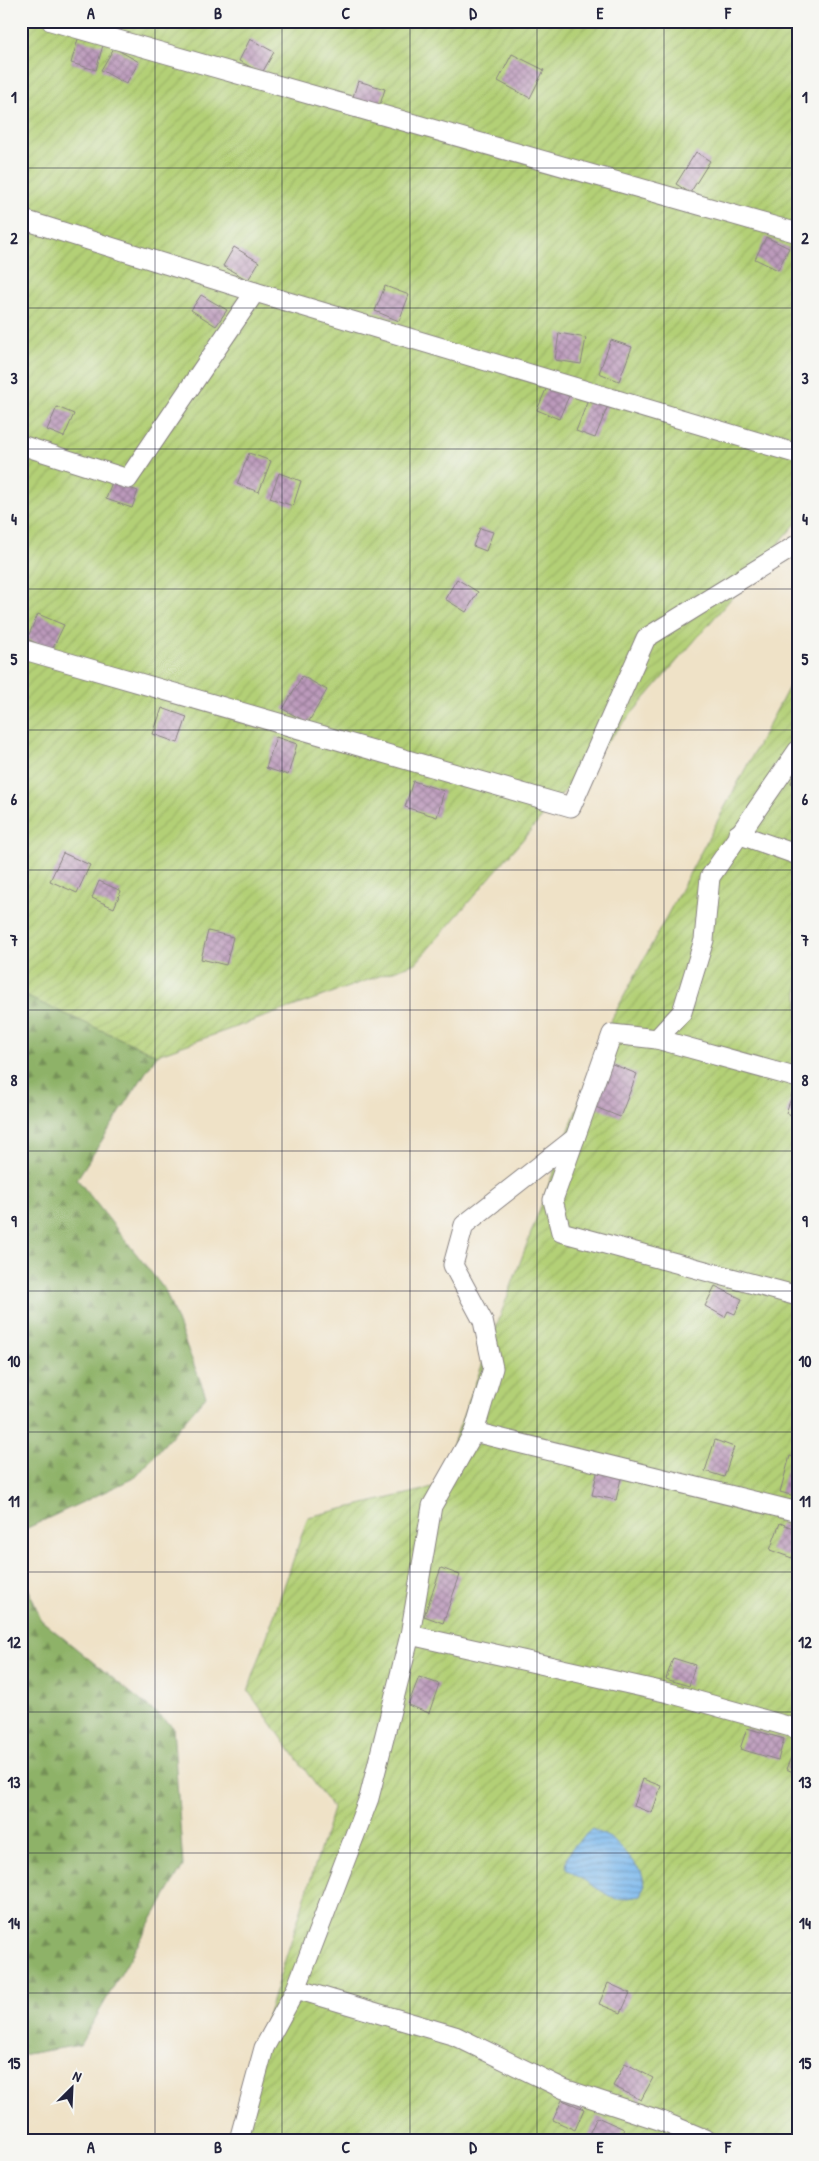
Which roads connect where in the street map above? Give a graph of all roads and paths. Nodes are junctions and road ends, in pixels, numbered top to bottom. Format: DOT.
graph roads {
  1 [pos="51,21"];
  2 [pos="21,219"];
  3 [pos="798,234"];
  4 [pos="255,292"];
  5 [pos="21,445"];
  6 [pos="798,454"];
  7 [pos="798,544"];
  8 [pos="21,649"];
  9 [pos="798,750"];
  10 [pos="738,834"];
  11 [pos="798,855"];
  12 [pos="657,1039"];
  13 [pos="798,1078"];
  14 [pos="575,1138"];
  15 [pos="798,1296"];
  16 [pos="474,1432"];
  17 [pos="798,1512"];
  18 [pos="410,1635"];
  19 [pos="798,1729"];
  20 [pos="296,1989"];
  21 [pos="238,2140"];
  22 [pos="707,2140"];
  1 -- 3 [label="lane"];
  2 -- 4 [label="lane"];
  4 -- 5 [label="lane"];
  4 -- 6 [label="lane"];
  7 -- 8 [label="lane"];
  9 -- 10 [label="lane"];
  10 -- 11 [label="lane"];
  10 -- 12 [label="lane"];
  12 -- 13 [label="lane"];
  12 -- 14 [label="lane"];
  14 -- 15 [label="lane"];
  14 -- 16 [label="lane"];
  16 -- 17 [label="lane"];
  16 -- 18 [label="lane"];
  18 -- 19 [label="lane"];
  18 -- 20 [label="lane"];
  20 -- 21 [label="lane"];
  20 -- 22 [label="lane"];
}
